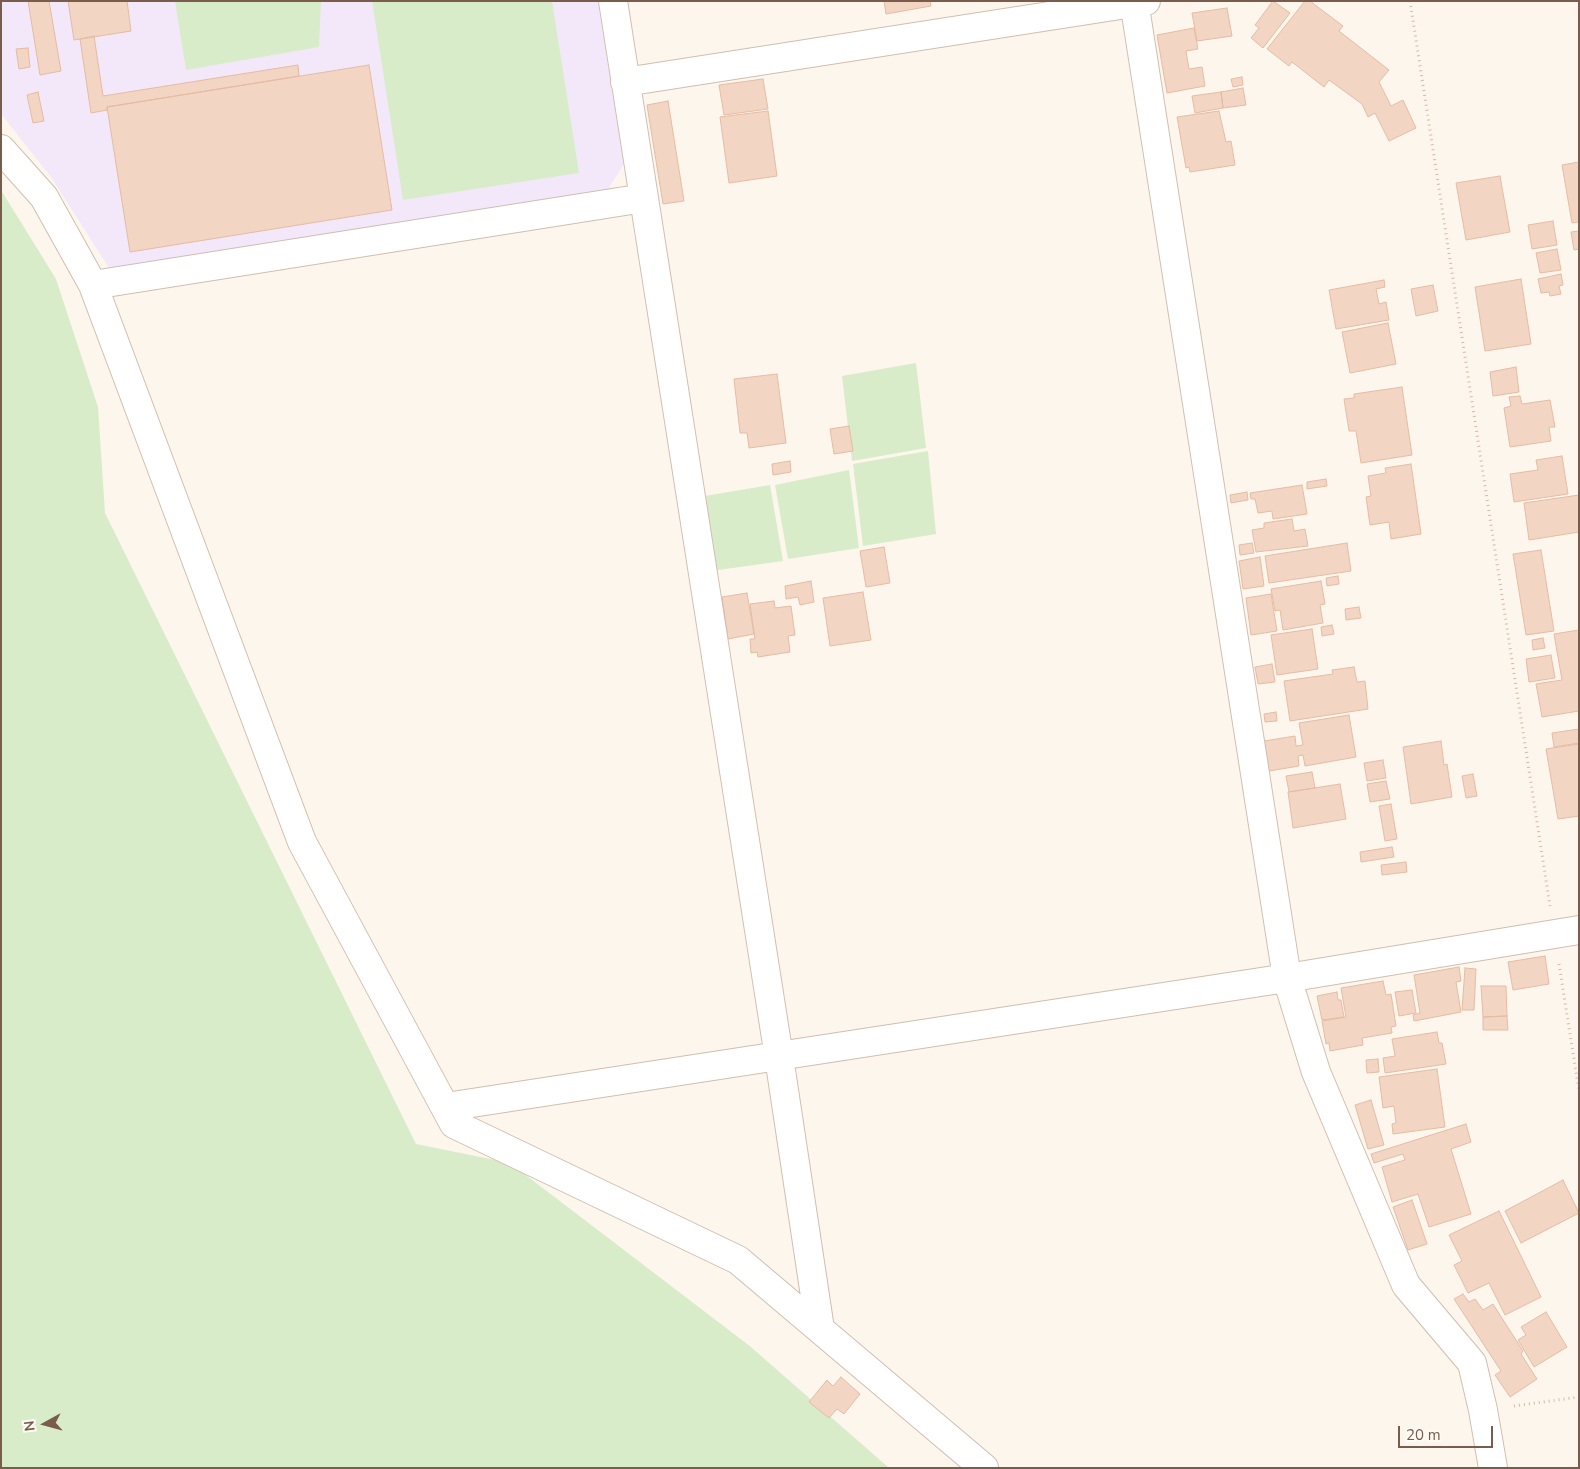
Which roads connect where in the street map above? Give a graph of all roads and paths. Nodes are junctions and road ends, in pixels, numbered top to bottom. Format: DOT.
graph roads {
  1 [pos="613,1"];
  2 [pos="1410,1"];
  3 [pos="1138,2"];
  4 [pos="625,82"];
  5 [pos="1,149"];
  6 [pos="644,198"];
  7 [pos="93,285"];
  8 [pos="1567,932"];
  9 [pos="1287,978"];
  10 [pos="779,1057"];
  11 [pos="1579,1092"];
  12 [pos="446,1107"];
  13 [pos="820,1329"];
  14 [pos="1579,1397"];
  15 [pos="1483,1410"];
  16 [pos="984,1468"];
  17 [pos="1493,1468"];
  1 -- 4 [label="street"];
  2 -- 8 [label="path"];
  3 -- 4 [label="street"];
  3 -- 9 [label="street"];
  4 -- 6 [label="street"];
  5 -- 7 [label="street"];
  6 -- 7 [label="street"];
  6 -- 10 [label="street"];
  7 -- 12 [label="street"];
  8 -- 9 [label="street"];
  8 -- 11 [label="path"];
  9 -- 10 [label="street"];
  9 -- 15 [label="street"];
  10 -- 12 [label="street"];
  10 -- 13 [label="street"];
  12 -- 13 [label="street"];
  13 -- 16 [label="street"];
  14 -- 15 [label="path"];
  15 -- 17 [label="street"];
}
